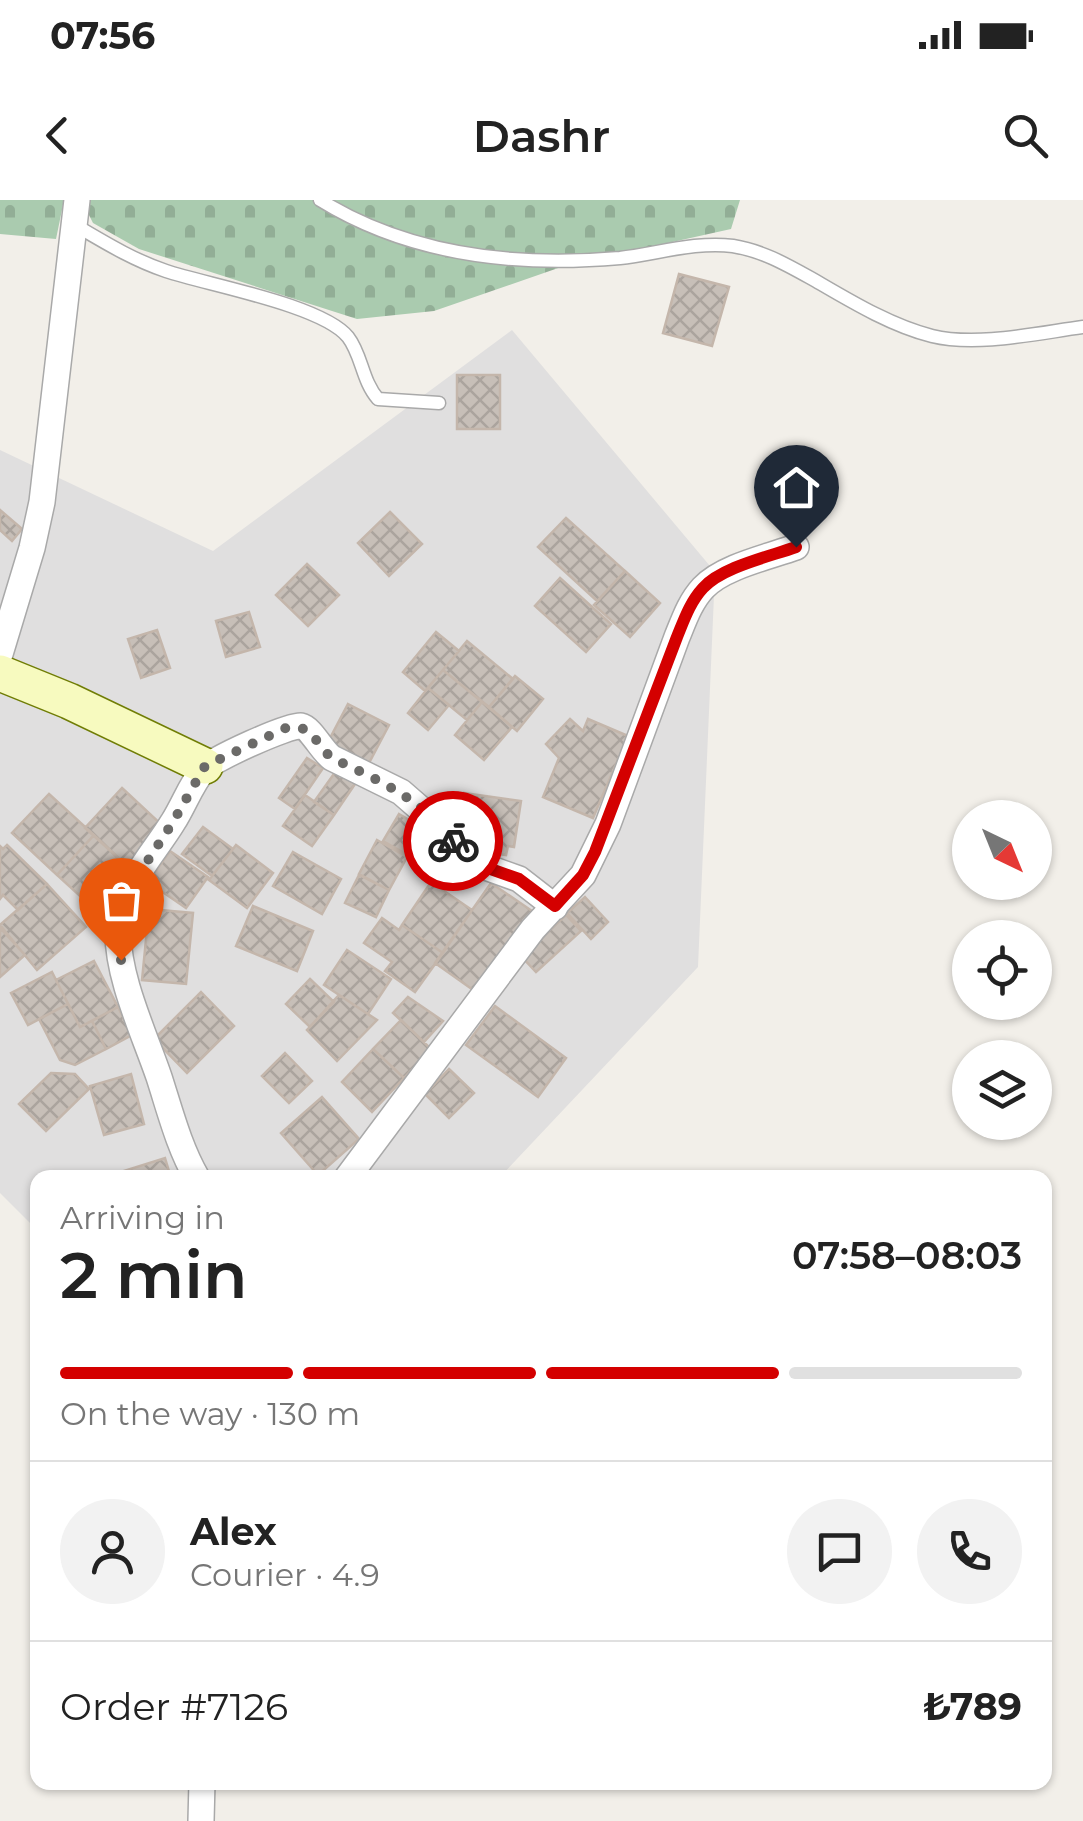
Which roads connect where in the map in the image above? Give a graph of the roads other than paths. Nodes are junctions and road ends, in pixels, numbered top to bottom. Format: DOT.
graph roads {
  1 [pos="320,200"];
  2 [pos="75,212"];
  3 [pos="1083,327"];
  4 [pos="439,403"];
  5 [pos="796,547"];
  6 [pos="0,654"];
  7 [pos="0,673"];
  8 [pos="205,766"];
  9 [pos="555,906"];
  10 [pos="192,1170"];
  11 [pos="353,1170"];
  12 [pos="202,1790"];
  13 [pos="202,1821"];
  1 -- 3 [label="lane"];
  2 -- 4 [label="lane"];
  2 -- 6 [label="street"];
  5 -- 9 [label="street"];
  7 -- 8 [label="street"];
  8 -- 9 [label="street"];
  8 -- 10 [label="street"];
  9 -- 11 [label="street"];
  12 -- 13 [label="street"];
}
